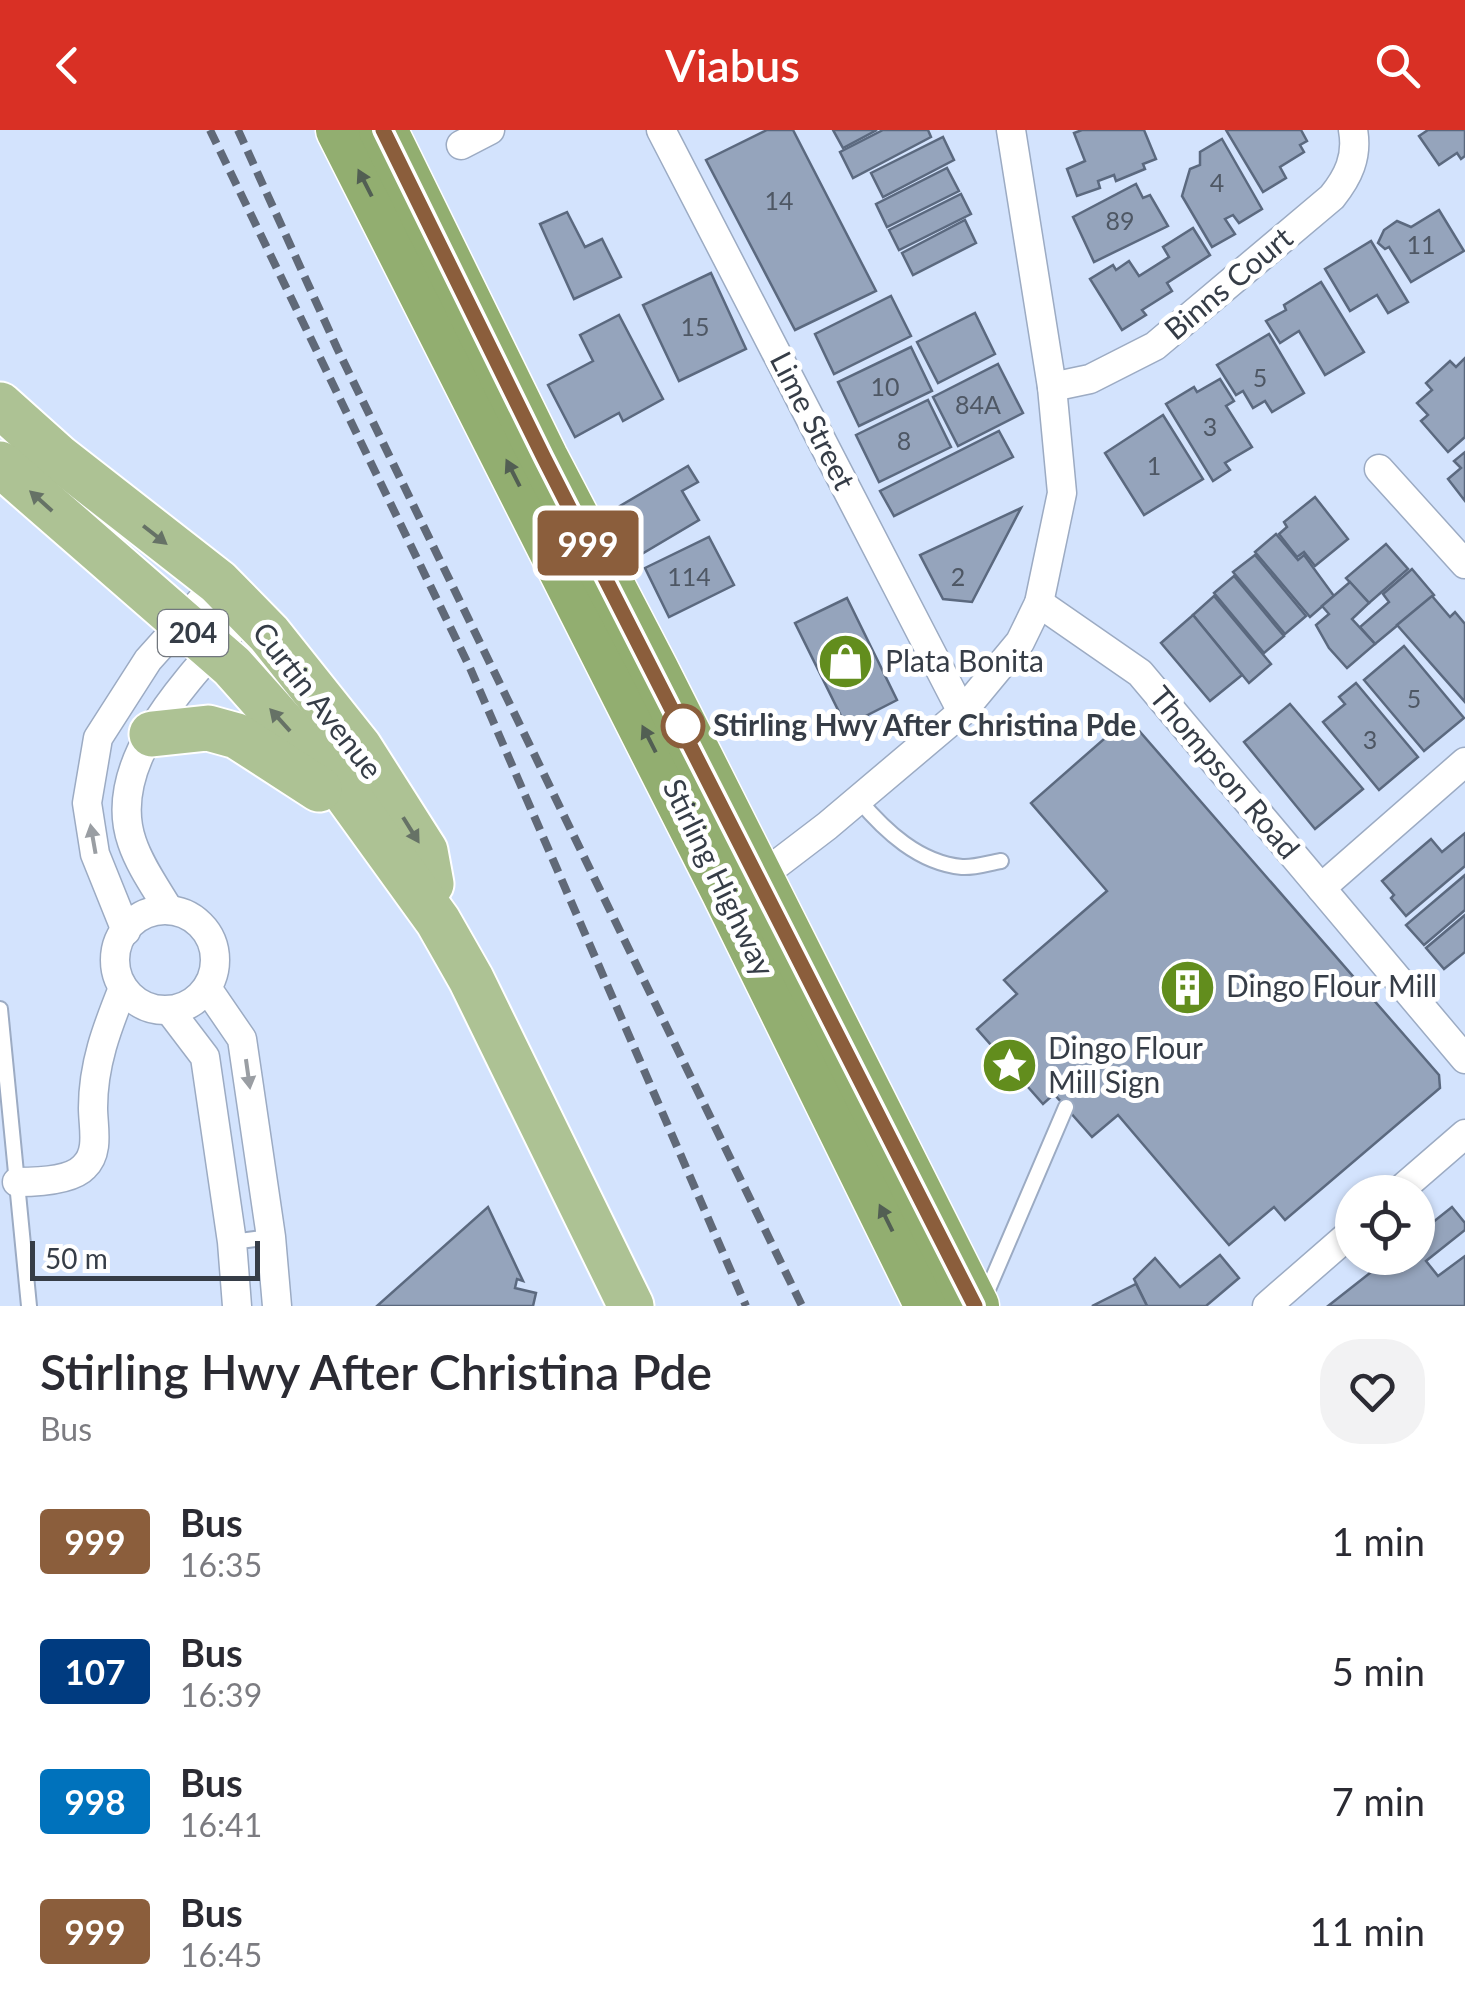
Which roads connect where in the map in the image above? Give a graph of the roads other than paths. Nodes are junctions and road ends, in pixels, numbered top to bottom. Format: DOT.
graph roads {
  1 [pos="340,130"];
  2 [pos="384,130"];
  3 [pos="490,130"];
  4 [pos="661,130"];
  5 [pos="1010,130"];
  6 [pos="1352,130"];
  7 [pos="461,146"];
  8 [pos="1052,387"];
  9 [pos="0,404"];
  10 [pos="0,464"];
  11 [pos="1379,469"];
  12 [pos="1465,564"];
  13 [pos="232,598"];
  14 [pos="1039,603"];
  15 [pos="198,637"];
  16 [pos="962,712"];
  17 [pos="152,734"];
  18 [pos="1465,762"];
  19 [pos="858,800"];
  20 [pos="366,821"];
  21 [pos="1001,860"];
  22 [pos="741,884"];
  23 [pos="1321,888"];
  24 [pos="169,910"];
  25 [pos="438,921"];
  26 [pos="126,931"];
  27 [pos="123,988"];
  28 [pos="208,988"];
  29 [pos="0,1009"];
  30 [pos="170,1010"];
  31 [pos="1465,1058"];
  32 [pos="1066,1107"];
  33 [pos="1465,1134"];
  34 [pos="1418,1175"];
  35 [pos="17,1182"];
  36 [pos="271,1236"];
  37 [pos="232,1242"];
  38 [pos="1335,1247"];
  39 [pos="29,1306"];
  40 [pos="237,1306"];
  41 [pos="277,1306"];
  42 [pos="631,1306"];
  43 [pos="929,1306"];
  44 [pos="978,1306"];
  45 [pos="1267,1306"];
  22 -- 1 [label="highway, Stirling Highway, one-way"];
  2 -- 22 [label="highway, Stirling Highway"];
  3 -- 7 [label="street"];
  4 -- 16 [label="street, Lime Street"];
  5 -- 8 [label="street"];
  6 -- 8 [label="street, Binns Court"];
  8 -- 14 [label="street"];
  9 -- 13 [label="main road, Curtin Avenue / 204, one-way"];
  15 -- 10 [label="main road, Curtin Avenue / 204, one-way"];
  11 -- 12 [label="street"];
  13 -- 15 [label="street"];
  13 -- 15 [label="street"];
  13 -- 25 [label="main road, Curtin Avenue / 204, one-way"];
  14 -- 16 [label="street"];
  14 -- 23 [label="street, Thompson Road"];
  15 -- 17 [label="street"];
  20 -- 15 [label="main road, Curtin Avenue / 204, one-way"];
  26 -- 15 [label="street, one-way"];
  16 -- 19 [label="street"];
  17 -- 20 [label="main road"];
  17 -- 24 [label="street"];
  18 -- 23 [label="street"];
  19 -- 21 [label="lane"];
  19 -- 22 [label="street"];
  20 -- 25 [label="main road, Curtin Avenue / 204"];
  43 -- 22 [label="highway, Stirling Highway, one-way"];
  22 -- 44 [label="highway, Stirling Highway"];
  23 -- 31 [label="street, Thompson Road"];
  24 -- 26 [label="street"];
  24 -- 28 [label="street"];
  25 -- 42 [label="main road, Curtin Avenue / 204"];
  26 -- 27 [label="street"];
  27 -- 30 [label="street"];
  27 -- 35 [label="street"];
  28 -- 30 [label="street"];
  28 -- 36 [label="street, one-way"];
  29 -- 35 [label="lane"];
  30 -- 37 [label="street"];
  32 -- 44 [label="lane"];
  33 -- 34 [label="street"];
  35 -- 39 [label="lane"];
  36 -- 37 [label="lane"];
  36 -- 41 [label="street"];
  37 -- 40 [label="street"];
  38 -- 45 [label="street"];
}
